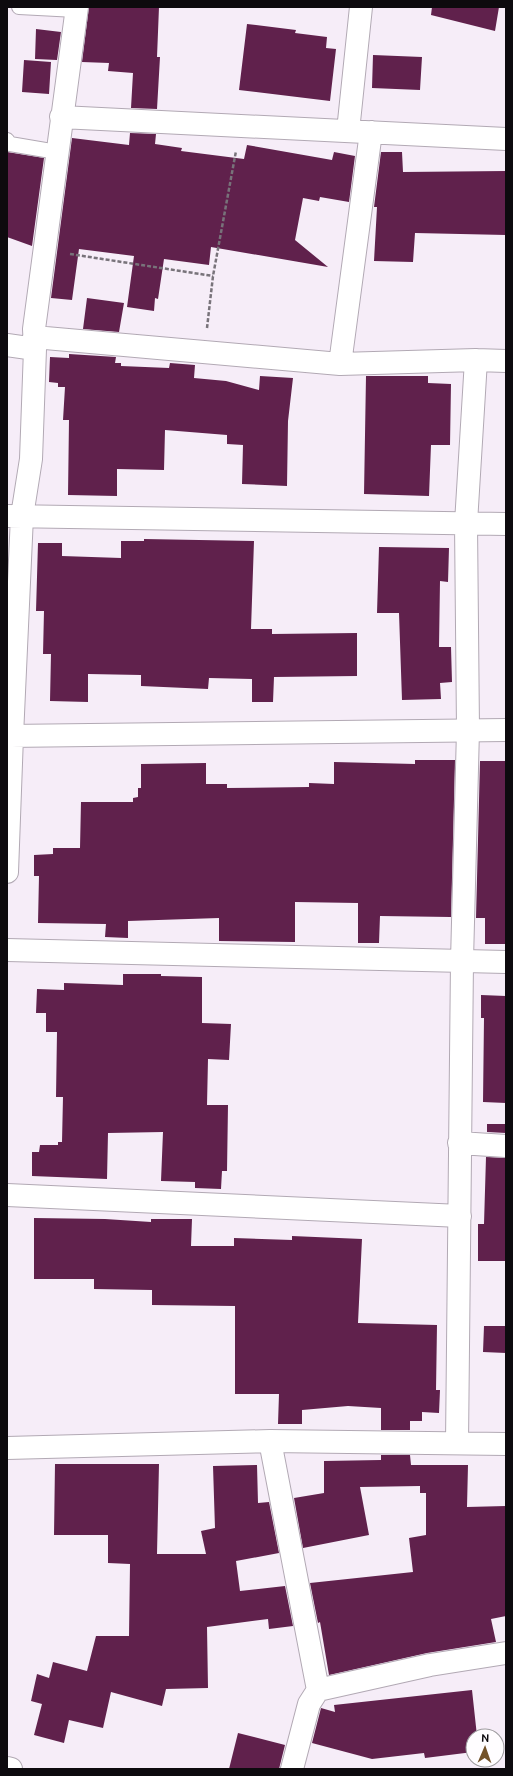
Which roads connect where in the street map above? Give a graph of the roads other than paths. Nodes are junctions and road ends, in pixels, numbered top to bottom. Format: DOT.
graph roads {
  1 [pos="19,7"];
  2 [pos="362,7"];
  3 [pos="77,9"];
  4 [pos="61,117"];
  5 [pos="348,131"];
  6 [pos="371,132"];
  7 [pos="506,139"];
  8 [pos="7,140"];
  9 [pos="57,152"];
  10 [pos="35,343"];
  11 [pos="7,345"];
  12 [pos="476,360"];
  13 [pos="506,361"];
  14 [pos="340,364"];
  15 [pos="14,516"];
  16 [pos="466,524"];
  17 [pos="506,524"];
  18 [pos="468,730"];
  19 [pos="506,730"];
  20 [pos="9,736"];
  21 [pos="7,872"];
  22 [pos="7,950"];
  23 [pos="462,961"];
  24 [pos="506,962"];
  25 [pos="460,1143"];
  26 [pos="506,1146"];
  27 [pos="7,1195"];
  28 [pos="460,1216"];
  29 [pos="270,1441"];
  30 [pos="457,1443"];
  31 [pos="506,1444"];
  32 [pos="7,1448"];
  33 [pos="506,1653"];
  34 [pos="318,1690"];
  35 [pos="7,1768"];
  36 [pos="11,1769"];
  37 [pos="292,1769"];
  1 -- 3 [label="lane"];
  2 -- 5 [label="street"];
  3 -- 4 [label="street"];
  4 -- 5 [label="street"];
  4 -- 9 [label="street"];
  5 -- 6 [label="street"];
  6 -- 7 [label="street"];
  6 -- 14 [label="street"];
  8 -- 9 [label="lane"];
  9 -- 10 [label="street"];
  10 -- 11 [label="street"];
  10 -- 14 [label="street"];
  10 -- 15 [label="street"];
  12 -- 13 [label="street"];
  12 -- 14 [label="street"];
  12 -- 16 [label="street"];
  15 -- 16 [label="street"];
  15 -- 20 [label="street"];
  16 -- 17 [label="street"];
  16 -- 18 [label="street"];
  18 -- 19 [label="street"];
  18 -- 20 [label="street"];
  18 -- 23 [label="street"];
  20 -- 21 [label="street"];
  22 -- 23 [label="street"];
  23 -- 24 [label="street"];
  23 -- 25 [label="street"];
  25 -- 26 [label="street"];
  25 -- 28 [label="street"];
  27 -- 28 [label="street"];
  28 -- 30 [label="street"];
  29 -- 30 [label="street"];
  29 -- 32 [label="street"];
  29 -- 34 [label="street"];
  30 -- 31 [label="street"];
  33 -- 34 [label="street"];
  34 -- 37 [label="street"];
  35 -- 36 [label="street"];
}
